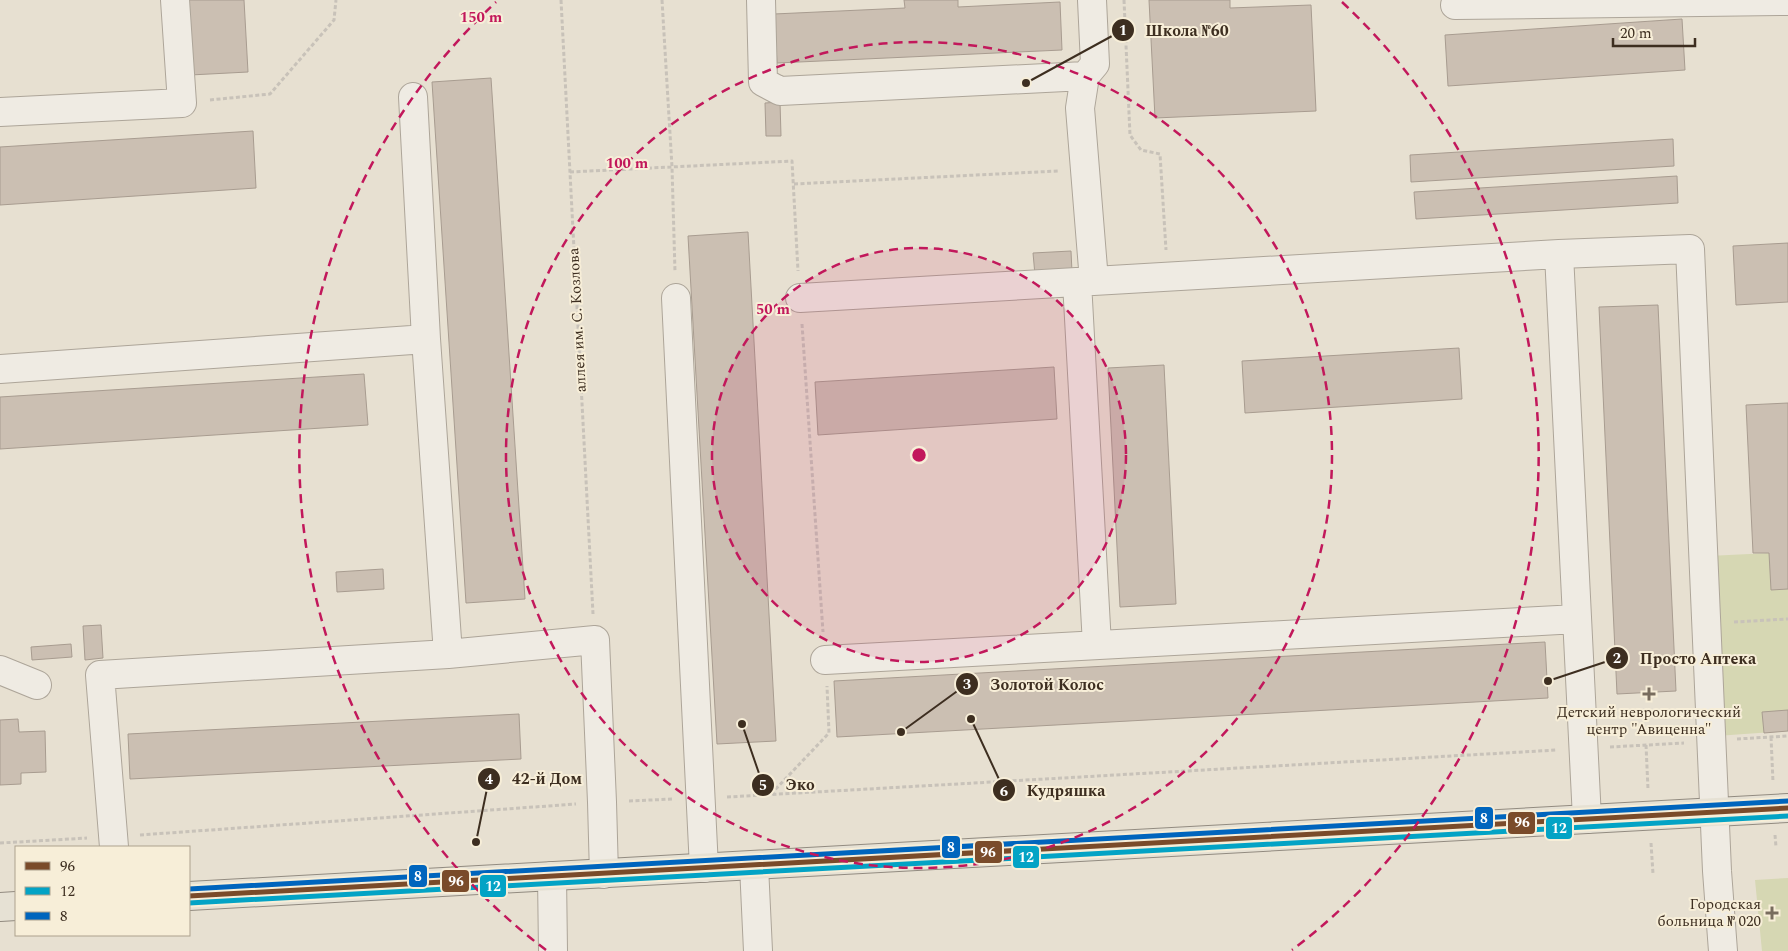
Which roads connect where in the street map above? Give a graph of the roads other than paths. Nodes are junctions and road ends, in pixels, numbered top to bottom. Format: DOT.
graph roads {
  1 [pos="175,0"];
  2 [pos="761,0"];
  3 [pos="1092,0"];
  4 [pos="1788,1"];
  5 [pos="1455,5"];
  6 [pos="1086,76"];
  7 [pos="412,97"];
  8 [pos="0,112"];
  9 [pos="1559,254"];
  10 [pos="1086,281"];
  11 [pos="676,298"];
  12 [pos="800,298"];
  13 [pos="426,339"];
  14 [pos="0,369"];
  15 [pos="1577,619"];
  16 [pos="1097,645"];
  17 [pos="448,654"];
  18 [pos="825,660"];
  19 [pos="0,670"];
  20 [pos="37,685"];
  21 [pos="1788,808"];
  22 [pos="1715,811"];
  23 [pos="1587,819"];
  24 [pos="114,842"];
  25 [pos="754,866"];
  26 [pos="704,868"];
  27 [pos="604,874"];
  28 [pos="552,876"];
  29 [pos="190,896"];
  30 [pos="15,906"];
  31 [pos="0,907"];
  32 [pos="553,951"];
  33 [pos="758,951"];
  34 [pos="1723,951"];
  1 -- 8 [label="street"];
  2 -- 6 [label="street"];
  3 -- 6 [label="street"];
  4 -- 5 [label="street"];
  6 -- 10 [label="street"];
  7 -- 13 [label="street"];
  9 -- 10 [label="street"];
  9 -- 15 [label="street"];
  9 -- 22 [label="street"];
  10 -- 12 [label="street"];
  10 -- 16 [label="street"];
  11 -- 26 [label="street"];
  13 -- 14 [label="street"];
  13 -- 17 [label="street"];
  15 -- 16 [label="street"];
  15 -- 23 [label="street"];
  16 -- 18 [label="street"];
  17 -- 24 [label="street"];
  17 -- 27 [label="street"];
  19 -- 20 [label="street"];
  21 -- 22 [label="main road"];
  22 -- 23 [label="main road"];
  22 -- 34 [label="street"];
  23 -- 25 [label="main road"];
  25 -- 26 [label="main road"];
  25 -- 33 [label="street"];
  26 -- 27 [label="main road"];
  27 -- 28 [label="main road"];
  28 -- 29 [label="main road"];
  28 -- 32 [label="street"];
  30 -- 31 [label="main road"];
}
